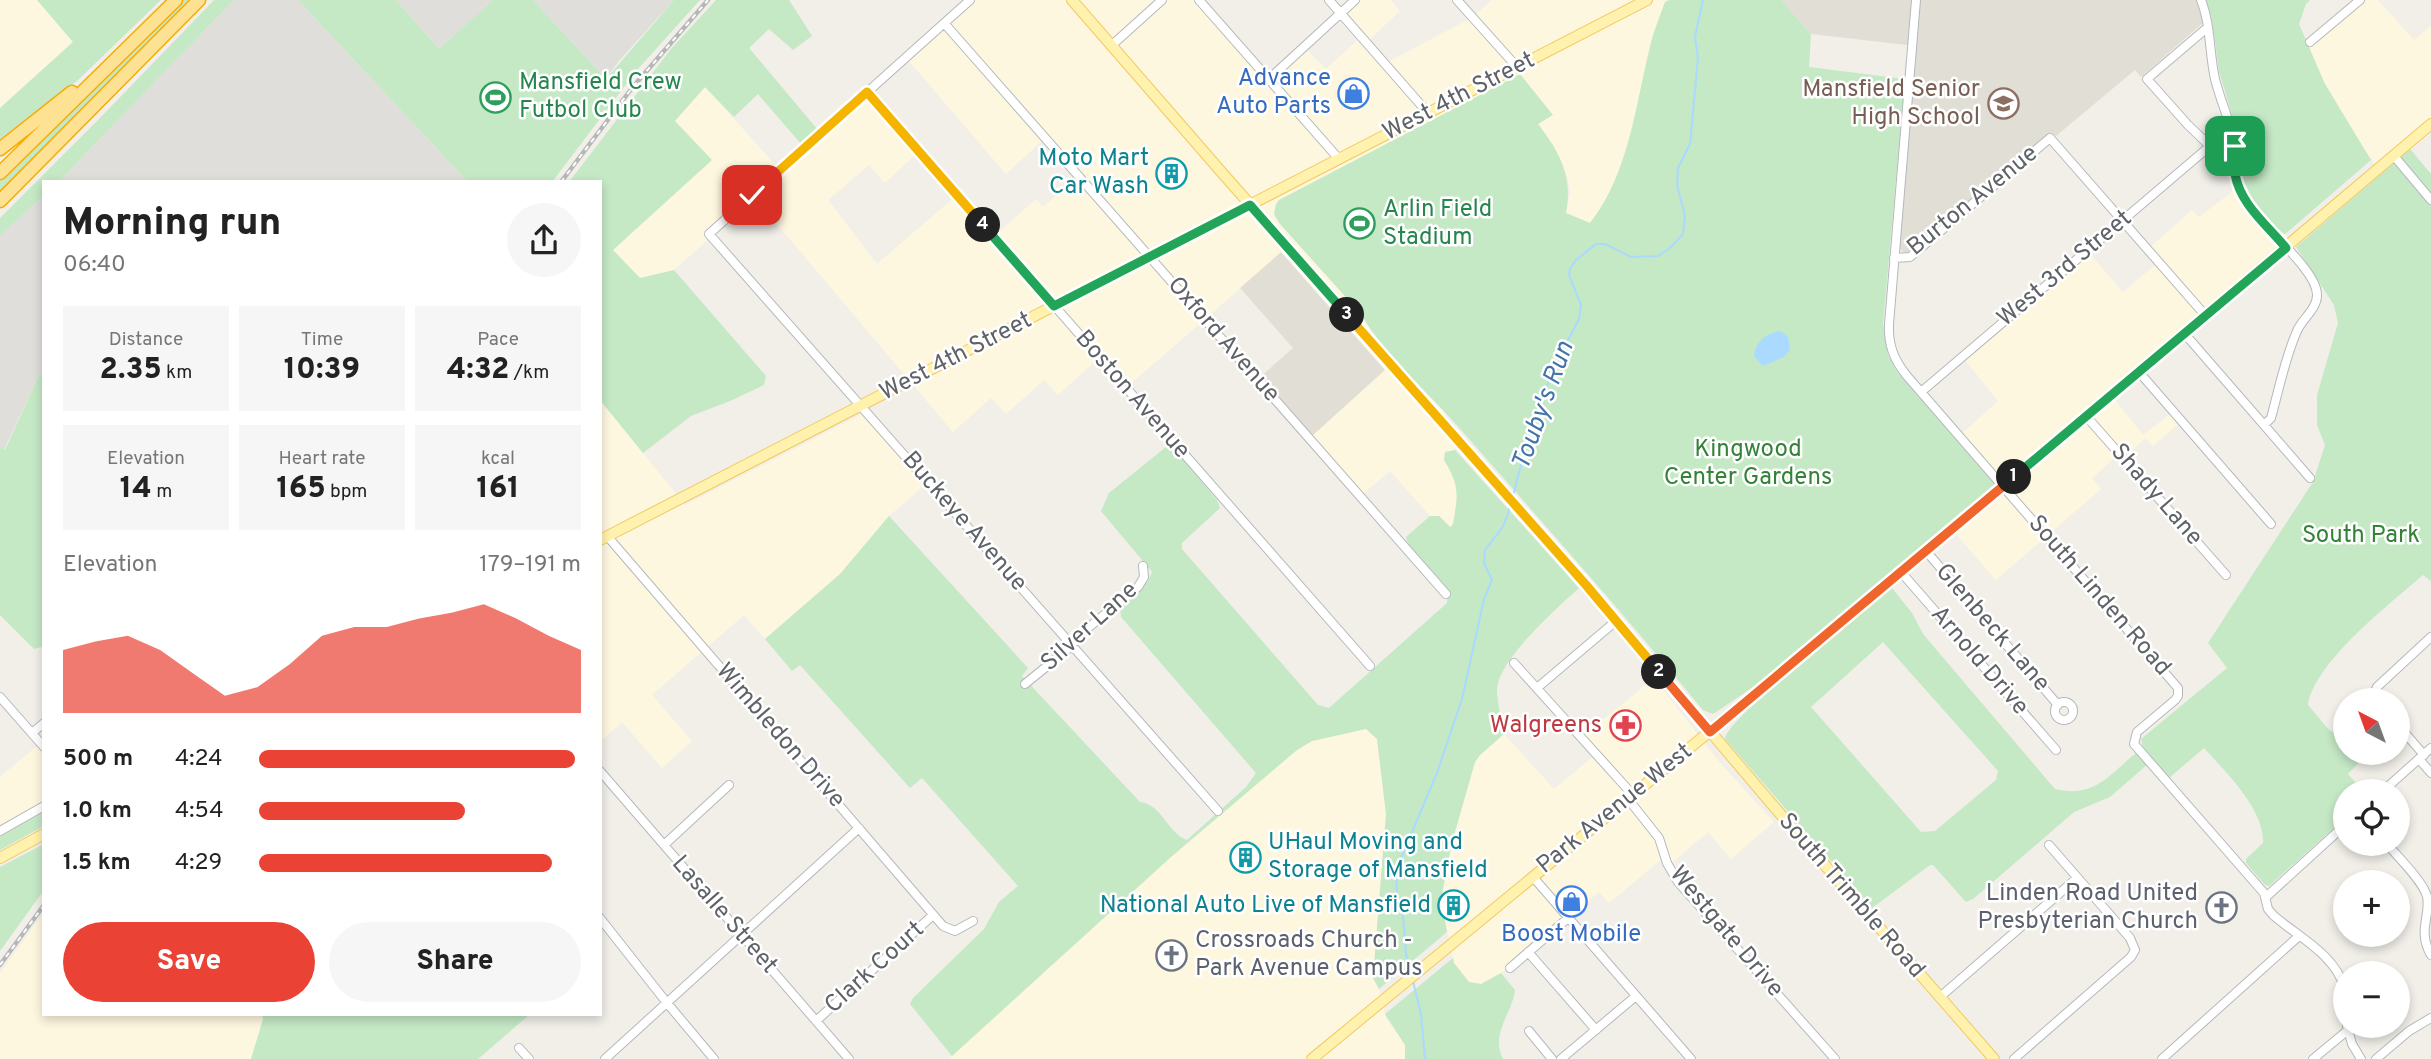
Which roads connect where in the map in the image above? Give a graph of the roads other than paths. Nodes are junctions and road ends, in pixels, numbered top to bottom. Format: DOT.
graph roads {
  1 [pos="176,0"];
  2 [pos="199,0"];
  3 [pos="970,0"];
  4 [pos="1072,0"];
  5 [pos="1162,0"];
  6 [pos="1199,0"];
  7 [pos="1329,0"];
  8 [pos="1355,0"];
  9 [pos="1457,0"];
  10 [pos="1647,0"];
  11 [pos="1916,0"];
  12 [pos="2201,0"];
  13 [pos="2360,0"];
  14 [pos="1341,13"];
  15 [pos="944,23"];
  16 [pos="2208,27"];
  17 [pos="2310,43"];
  18 [pos="1111,46"];
  19 [pos="126,47"];
  20 [pos="153,48"];
  21 [pos="1517,67"];
  22 [pos="1269,79"];
  23 [pos="867,92"];
  24 [pos="1428,113"];
  25 [pos="2431,124"];
  26 [pos="2235,146"];
  27 [pos="0,149"];
  28 [pos="2212,149"];
  29 [pos="2394,156"];
  30 [pos="1339,159"];
  31 [pos="2235,170"];
  32 [pos="0,173"];
  33 [pos="2431,200"];
  34 [pos="0,201"];
  35 [pos="1250,205"];
  36 [pos="0,213"];
  37 [pos="2122,221"];
  38 [pos="2286,248"];
  39 [pos="1150,257"];
  40 [pos="1894,258"];
  41 [pos="1054,306"];
  42 [pos="2206,315"];
  43 [pos="2184,333"];
  44 [pos="2139,372"];
  45 [pos="1921,392"];
  46 [pos="862,405"];
  47 [pos="2087,416"];
  48 [pos="2264,425"];
  49 [pos="2310,478"];
  50 [pos="2004,486"];
  51 [pos="2271,524"];
  52 [pos="604,538"];
  53 [pos="1926,551"];
  54 [pos="1143,566"];
  55 [pos="1901,572"];
  56 [pos="2226,575"];
  57 [pos="1446,594"];
  58 [pos="1616,621"];
  59 [pos="2431,637"];
  60 [pos="1071,645"];
  61 [pos="1514,663"];
  62 [pos="1370,666"];
  63 [pos="1026,684"];
  64 [pos="1537,688"];
  65 [pos="2377,688"];
  66 [pos="0,697"];
  67 [pos="2058,705"];
  68 [pos="42,725"];
  69 [pos="1710,732"];
  70 [pos="32,733"];
  71 [pos="2410,742"];
  72 [pos="42,745"];
  73 [pos="2431,748"];
  74 [pos="2056,750"];
  75 [pos="2421,757"];
  76 [pos="602,773"];
  77 [pos="2431,773"];
  78 [pos="2396,779"];
  79 [pos="729,785"];
  80 [pos="1630,797"];
  81 [pos="42,807"];
  82 [pos="1218,811"];
  83 [pos="859,828"];
  84 [pos="0,831"];
  85 [pos="42,835"];
  86 [pos="2333,836"];
  87 [pos="664,845"];
  88 [pos="2049,845"];
  89 [pos="2396,856"];
  90 [pos="0,858"];
  91 [pos="1533,877"];
  92 [pos="2077,878"];
  93 [pos="2266,897"];
  94 [pos="933,915"];
  95 [pos="1568,918"];
  96 [pos="973,920"];
  97 [pos="602,921"];
  98 [pos="742,935"];
  99 [pos="2299,936"];
  100 [pos="1528,952"];
  101 [pos="2431,955"];
  102 [pos="2333,965"];
  103 [pos="1510,968"];
  104 [pos="1636,996"];
  105 [pos="1940,997"];
  106 [pos="667,1003"];
  107 [pos="2431,1018"];
  108 [pos="816,1021"];
  109 [pos="1595,1030"];
  110 [pos="1529,1031"];
  111 [pos="2337,1038"];
  112 [pos="2352,1038"];
  113 [pos="519,1048"];
  114 [pos="529,1059"];
  115 [pos="605,1059"];
  116 [pos="715,1059"];
  117 [pos="849,1059"];
  118 [pos="1312,1059"];
  119 [pos="1552,1059"];
  120 [pos="1561,1059"];
  121 [pos="1691,1059"];
  122 [pos="1835,1059"];
  123 [pos="1994,1059"];
  124 [pos="2014,1059"];
  125 [pos="2162,1059"];
  126 [pos="2313,1059"];
  127 [pos="2361,1059"];
  128 [pos="2376,1059"];
  1 -- 19 [label="highway"];
  2 -- 20 [label="highway"];
  3 -- 15 [label="street"];
  4 -- 18 [label="main road, South Trimble Road"];
  5 -- 18 [label="street"];
  6 -- 22 [label="street"];
  7 -- 14 [label="street"];
  8 -- 14 [label="street"];
  9 -- 21 [label="street"];
  10 -- 21 [label="main road, West 4th Street"];
  11 -- 40 [label="street"];
  12 -- 16 [label="street"];
  13 -- 17 [label="street"];
  14 -- 22 [label="street"];
  14 -- 24 [label="street"];
  15 -- 23 [label="street"];
  15 -- 39 [label="street, Oxford Avenue"];
  16 -- 26 [label="street"];
  16 -- 28 [label="street"];
  18 -- 35 [label="main road, South Trimble Road"];
  19 -- 27 [label="highway"];
  19 -- 32 [label="highway"];
  20 -- 34 [label="highway"];
  20 -- 36 [label="highway"];
  21 -- 24 [label="main road, West 4th Street"];
  22 -- 30 [label="street"];
  23 -- 41 [label="street, Boston Avenue"];
  23 -- 46 [label="street, Buckeye Avenue"];
  24 -- 30 [label="main road, West 4th Street"];
  25 -- 29 [label="main road, Park Avenue West"];
  26 -- 28 [label="street"];
  26 -- 31 [label="street"];
  28 -- 31 [label="street"];
  28 -- 37 [label="street, West 3rd Street"];
  29 -- 33 [label="street"];
  29 -- 38 [label="main road, Park Avenue West"];
  30 -- 35 [label="main road, West 4th Street"];
  31 -- 38 [label="street"];
  35 -- 39 [label="main road, West 4th Street"];
  35 -- 58 [label="main road, South Trimble Road"];
  37 -- 40 [label="street, Burton Avenue"];
  37 -- 42 [label="street"];
  37 -- 45 [label="street, West 3rd Street"];
  38 -- 42 [label="main road, Park Avenue West"];
  38 -- 48 [label="street"];
  39 -- 41 [label="main road, West 4th Street"];
  39 -- 57 [label="street, Oxford Avenue"];
  40 -- 45 [label="street"];
  41 -- 46 [label="main road, West 4th Street"];
  41 -- 62 [label="street, Boston Avenue"];
  42 -- 43 [label="main road, Park Avenue West"];
  43 -- 44 [label="main road, Park Avenue West"];
  43 -- 48 [label="street"];
  44 -- 47 [label="main road, Park Avenue West"];
  44 -- 51 [label="street"];
  45 -- 50 [label="street"];
  46 -- 52 [label="main road, West 4th Street"];
  46 -- 60 [label="street, Buckeye Avenue"];
  47 -- 50 [label="main road, Park Avenue West"];
  47 -- 56 [label="street, Shady Lane"];
  48 -- 49 [label="street"];
  50 -- 53 [label="main road, Park Avenue West"];
  50 -- 93 [label="street, South Linden Road"];
  52 -- 83 [label="street, Wimbledon Drive"];
  53 -- 55 [label="main road, Park Avenue West"];
  53 -- 67 [label="street, Glenbeck Lane"];
  54 -- 60 [label="street, Silver Lane"];
  55 -- 69 [label="main road, Park Avenue West"];
  55 -- 74 [label="street, Arnold Drive"];
  58 -- 64 [label="street"];
  58 -- 69 [label="main road, South Trimble Road"];
  59 -- 65 [label="street"];
  60 -- 63 [label="street, Silver Lane"];
  60 -- 82 [label="street, Buckeye Avenue"];
  61 -- 64 [label="street"];
  64 -- 80 [label="street"];
  66 -- 70 [label="street"];
  68 -- 70 [label="street"];
  69 -- 80 [label="main road, Park Avenue West"];
  69 -- 105 [label="main road, South Trimble Road"];
  70 -- 72 [label="street"];
  71 -- 75 [label="street"];
  73 -- 75 [label="street"];
  75 -- 77 [label="street"];
  75 -- 78 [label="street"];
  76 -- 87 [label="street, Lasalle Street"];
  79 -- 87 [label="street"];
  80 -- 91 [label="main road, Park Avenue West"];
  80 -- 122 [label="street, Westgate Drive"];
  81 -- 84 [label="street"];
  83 -- 94 [label="street, Wimbledon Drive"];
  83 -- 98 [label="street"];
  85 -- 90 [label="main road"];
  86 -- 93 [label="street"];
  87 -- 98 [label="street, Lasalle Street"];
  88 -- 92 [label="street"];
  89 -- 101 [label="street"];
  91 -- 95 [label="street"];
  91 -- 118 [label="main road, Park Avenue West"];
  92 -- 105 [label="street"];
  92 -- 124 [label="street"];
  93 -- 99 [label="street, South Linden Road"];
  94 -- 96 [label="street, Wimbledon Drive"];
  94 -- 108 [label="street, Clark Court"];
  95 -- 100 [label="street"];
  95 -- 104 [label="street"];
  97 -- 106 [label="street"];
  98 -- 106 [label="street"];
  98 -- 108 [label="street, Lasalle Street"];
  99 -- 102 [label="street, South Linden Road"];
  99 -- 125 [label="street"];
  100 -- 103 [label="street"];
  100 -- 109 [label="street"];
  104 -- 109 [label="street"];
  104 -- 121 [label="street"];
  105 -- 123 [label="main road, South Trimble Road"];
  106 -- 115 [label="street"];
  106 -- 116 [label="street"];
  107 -- 128 [label="street"];
  108 -- 117 [label="street, Lasalle Street"];
  109 -- 120 [label="street"];
  110 -- 119 [label="street"];
  111 -- 126 [label="street"];
  112 -- 127 [label="street"];
  113 -- 114 [label="street"];
}
